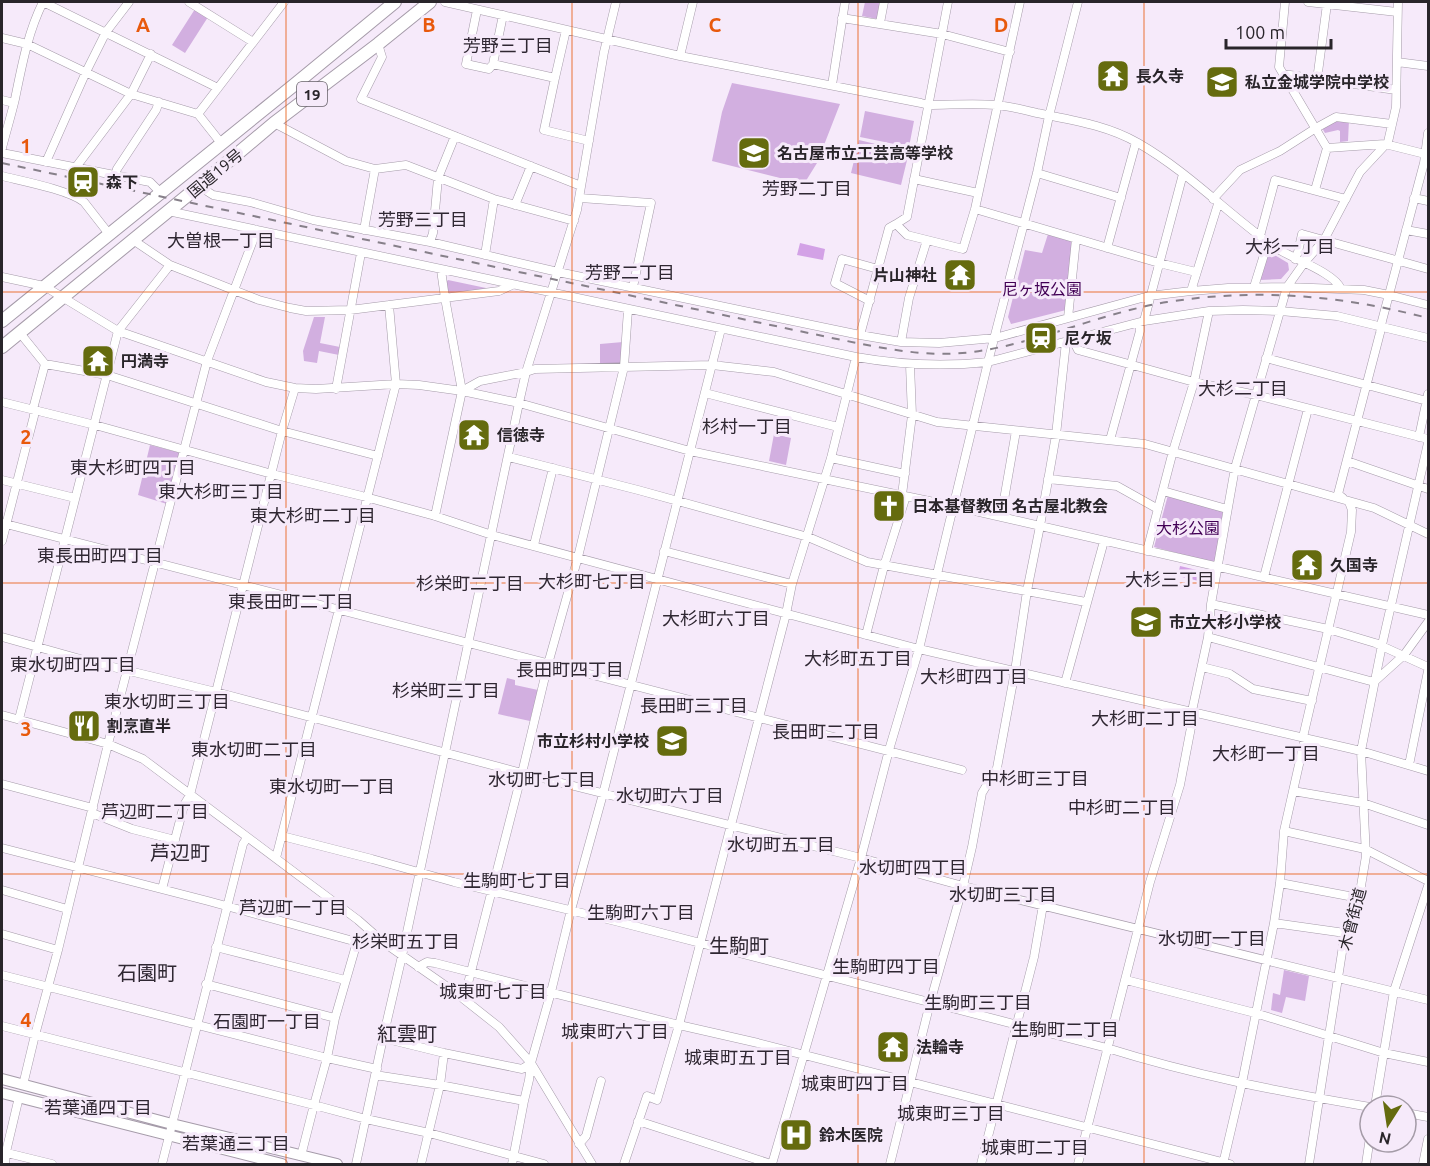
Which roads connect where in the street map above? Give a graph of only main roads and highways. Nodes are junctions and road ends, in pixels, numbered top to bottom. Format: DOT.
graph roads {
  1 [pos="395,2"];
  2 [pos="430,2"];
  3 [pos="2,321"];
  4 [pos="2,347"];
  5 [pos="2,1079"];
  6 [pos="2,1093"];
  7 [pos="170,1130"];
  8 [pos="268,1163"];
  9 [pos="282,1164"];
  10 [pos="337,1164"];
  1 -- 3 [label="highway, 国道19号 / 19"];
  2 -- 4 [label="highway, 国道19号 / 19"];
  5 -- 7 [label="main road"];
  6 -- 7 [label="main road"];
  7 -- 8 [label="main road"];
  7 -- 10 [label="main road"];
  8 -- 9 [label="main road"];
}
